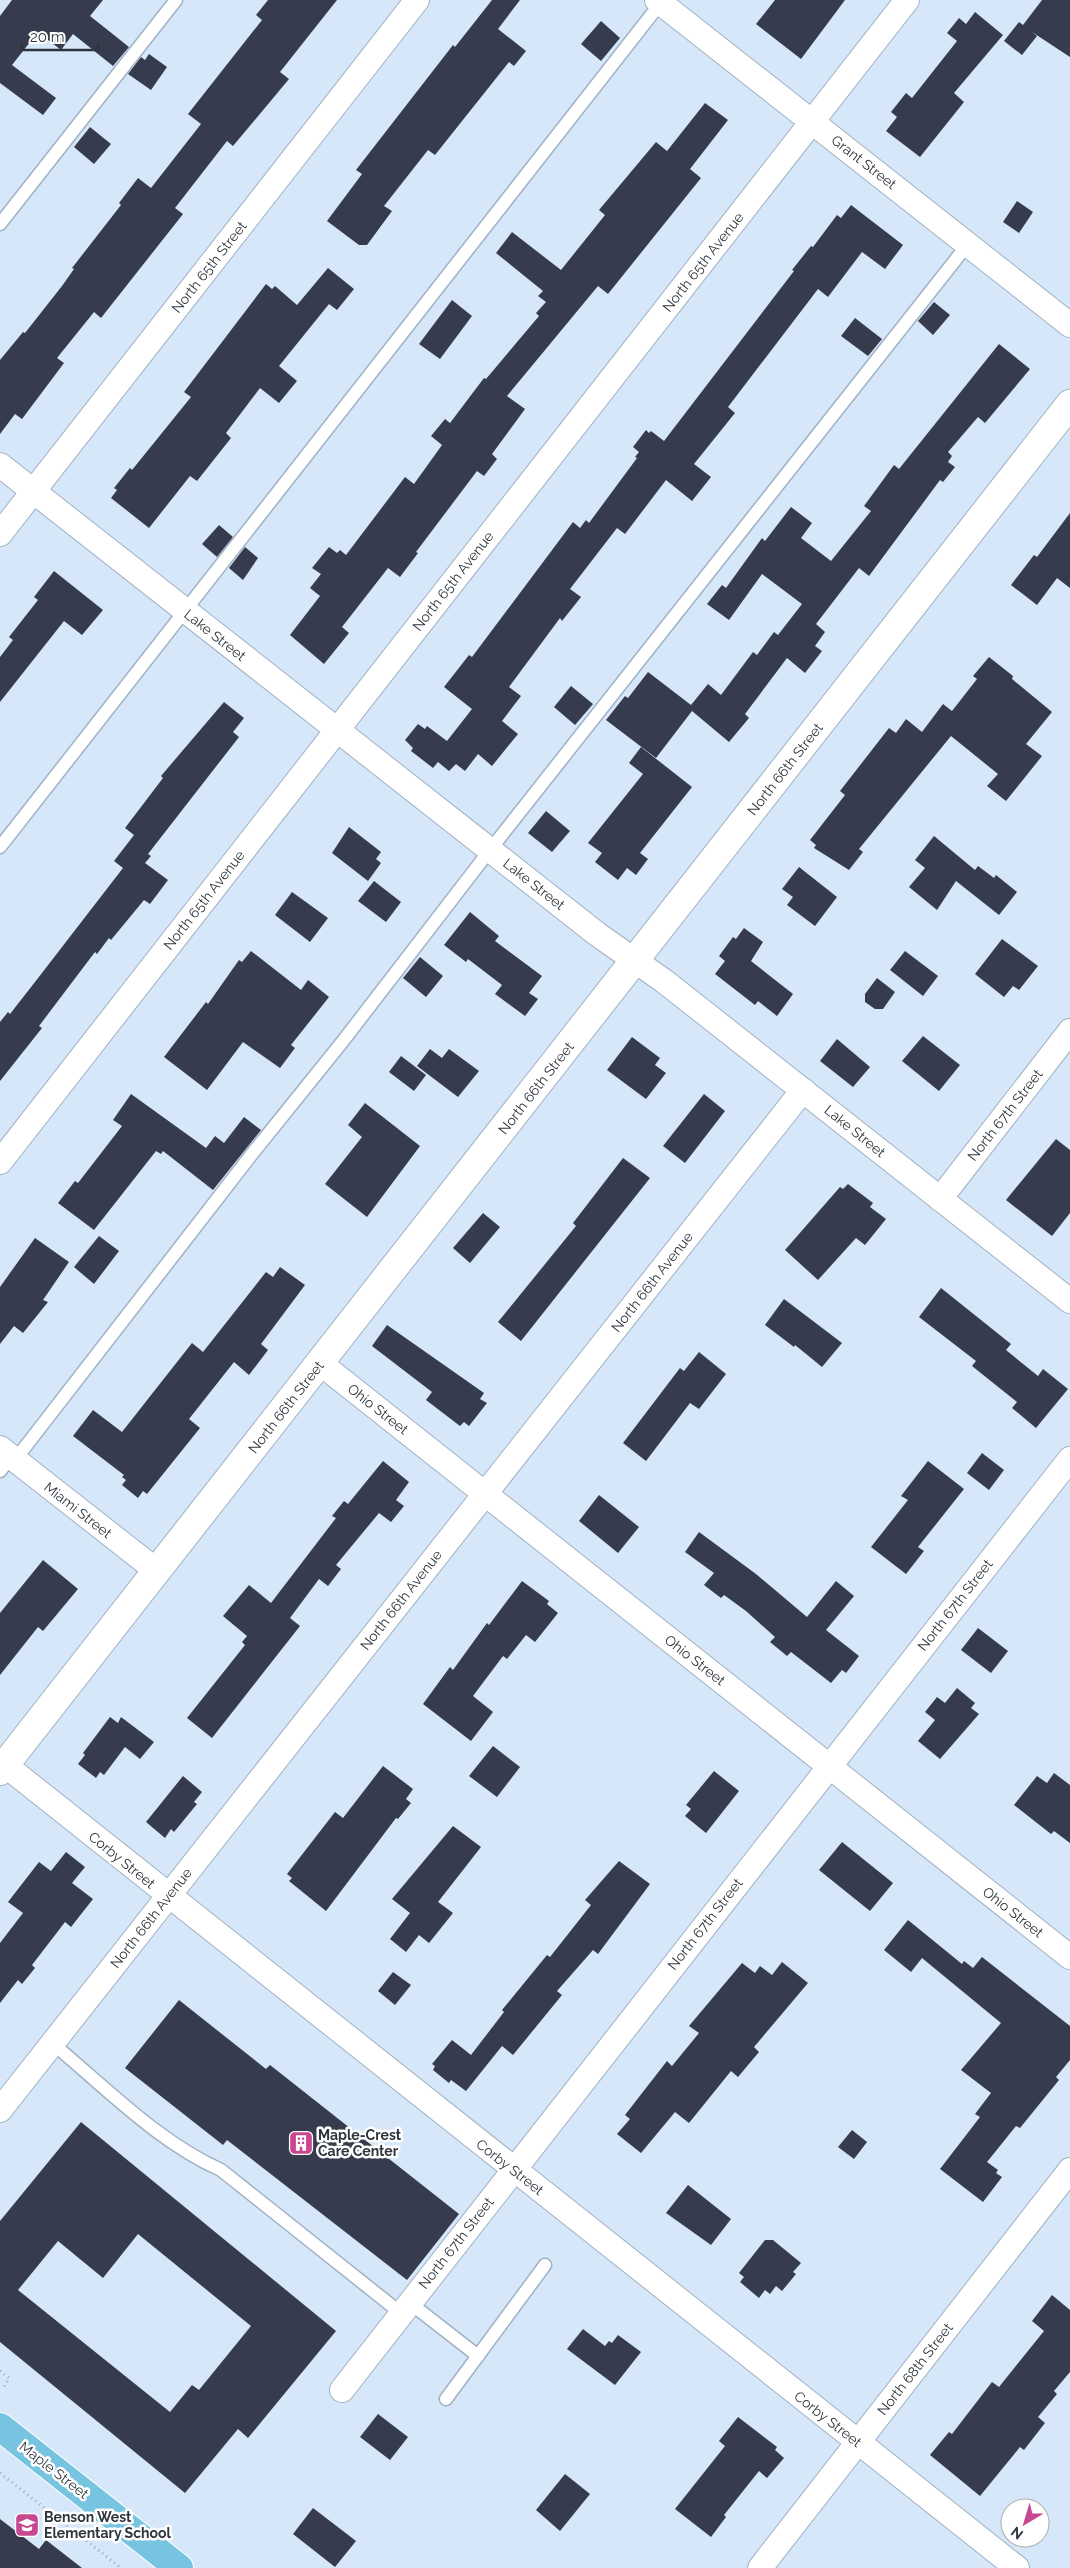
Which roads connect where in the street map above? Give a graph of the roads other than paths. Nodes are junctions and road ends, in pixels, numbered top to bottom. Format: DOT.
graph roads {
  1 [pos="176,0"];
  2 [pos="417,0"];
  3 [pos="907,0"];
  4 [pos="660,1"];
  5 [pos="812,122"];
  6 [pos="0,224"];
  7 [pos="968,244"];
  8 [pos="1070,324"];
  9 [pos="1070,404"];
  10 [pos="0,465"];
  11 [pos="34,491"];
  12 [pos="0,534"];
  13 [pos="185,611"];
  14 [pos="337,731"];
  15 [pos="0,847"];
  16 [pos="490,850"];
  17 [pos="636,961"];
  18 [pos="1070,1031"];
  19 [pos="803,1090"];
  20 [pos="0,1162"];
  21 [pos="940,1199"];
  22 [pos="1070,1301"];
  23 [pos="320,1363"];
  24 [pos="6,1459"];
  25 [pos="1070,1459"];
  26 [pos="485,1494"];
  27 [pos="157,1571"];
  28 [pos="829,1766"];
  29 [pos="2,1768"];
  30 [pos="168,1896"];
  31 [pos="1070,1957"];
  32 [pos="52,2043"];
  33 [pos="0,2110"];
  34 [pos="514,2170"];
  35 [pos="1070,2170"];
  36 [pos="545,2265"];
  37 [pos="406,2308"];
  38 [pos="478,2356"];
  39 [pos="342,2390"];
  40 [pos="446,2399"];
  41 [pos="0,2427"];
  42 [pos="857,2443"];
  43 [pos="179,2568"];
  44 [pos="760,2568"];
  45 [pos="1017,2568"];
  1 -- 6 [label="lane"];
  2 -- 11 [label="street, North 65th Street"];
  3 -- 5 [label="street, North 65th Avenue"];
  4 -- 5 [label="street, Grant Street"];
  4 -- 13 [label="lane"];
  5 -- 7 [label="street, Grant Street"];
  5 -- 14 [label="street, North 65th Avenue"];
  7 -- 8 [label="street, Grant Street"];
  7 -- 16 [label="lane"];
  9 -- 17 [label="street, North 66th Street"];
  10 -- 11 [label="street, Lake Street"];
  11 -- 12 [label="street, North 65th Street"];
  11 -- 13 [label="street, Lake Street"];
  13 -- 14 [label="street, Lake Street"];
  13 -- 15 [label="lane"];
  14 -- 16 [label="street, Lake Street"];
  14 -- 20 [label="street, North 65th Avenue"];
  16 -- 17 [label="street, Lake Street"];
  16 -- 24 [label="lane"];
  17 -- 19 [label="street, Lake Street"];
  17 -- 23 [label="street, North 66th Street"];
  18 -- 21 [label="street, North 67th Street"];
  19 -- 21 [label="street, Lake Street"];
  19 -- 26 [label="street, North 66th Avenue"];
  21 -- 22 [label="street, Lake Street"];
  23 -- 26 [label="street, Ohio Street"];
  23 -- 27 [label="street, North 66th Street"];
  24 -- 27 [label="street, Miami Street"];
  25 -- 28 [label="street, North 67th Street"];
  26 -- 28 [label="street, Ohio Street"];
  26 -- 30 [label="street, North 66th Avenue"];
  27 -- 29 [label="street, North 66th Street"];
  28 -- 31 [label="street, Ohio Street"];
  28 -- 34 [label="street, North 67th Street"];
  29 -- 30 [label="street, Corby Street"];
  30 -- 32 [label="street, North 66th Avenue"];
  30 -- 34 [label="street, Corby Street"];
  32 -- 33 [label="street, North 66th Avenue"];
  32 -- 37 [label="lane"];
  34 -- 37 [label="street, North 67th Street"];
  34 -- 42 [label="street, Corby Street"];
  35 -- 42 [label="street, North 68th Street"];
  36 -- 38 [label="lane"];
  37 -- 38 [label="lane"];
  37 -- 39 [label="street, North 67th Street"];
  38 -- 40 [label="lane"];
  41 -- 43 [label="main road, Maple Street"];
  42 -- 44 [label="street, North 68th Street"];
  42 -- 45 [label="street, Corby Street"];
}
